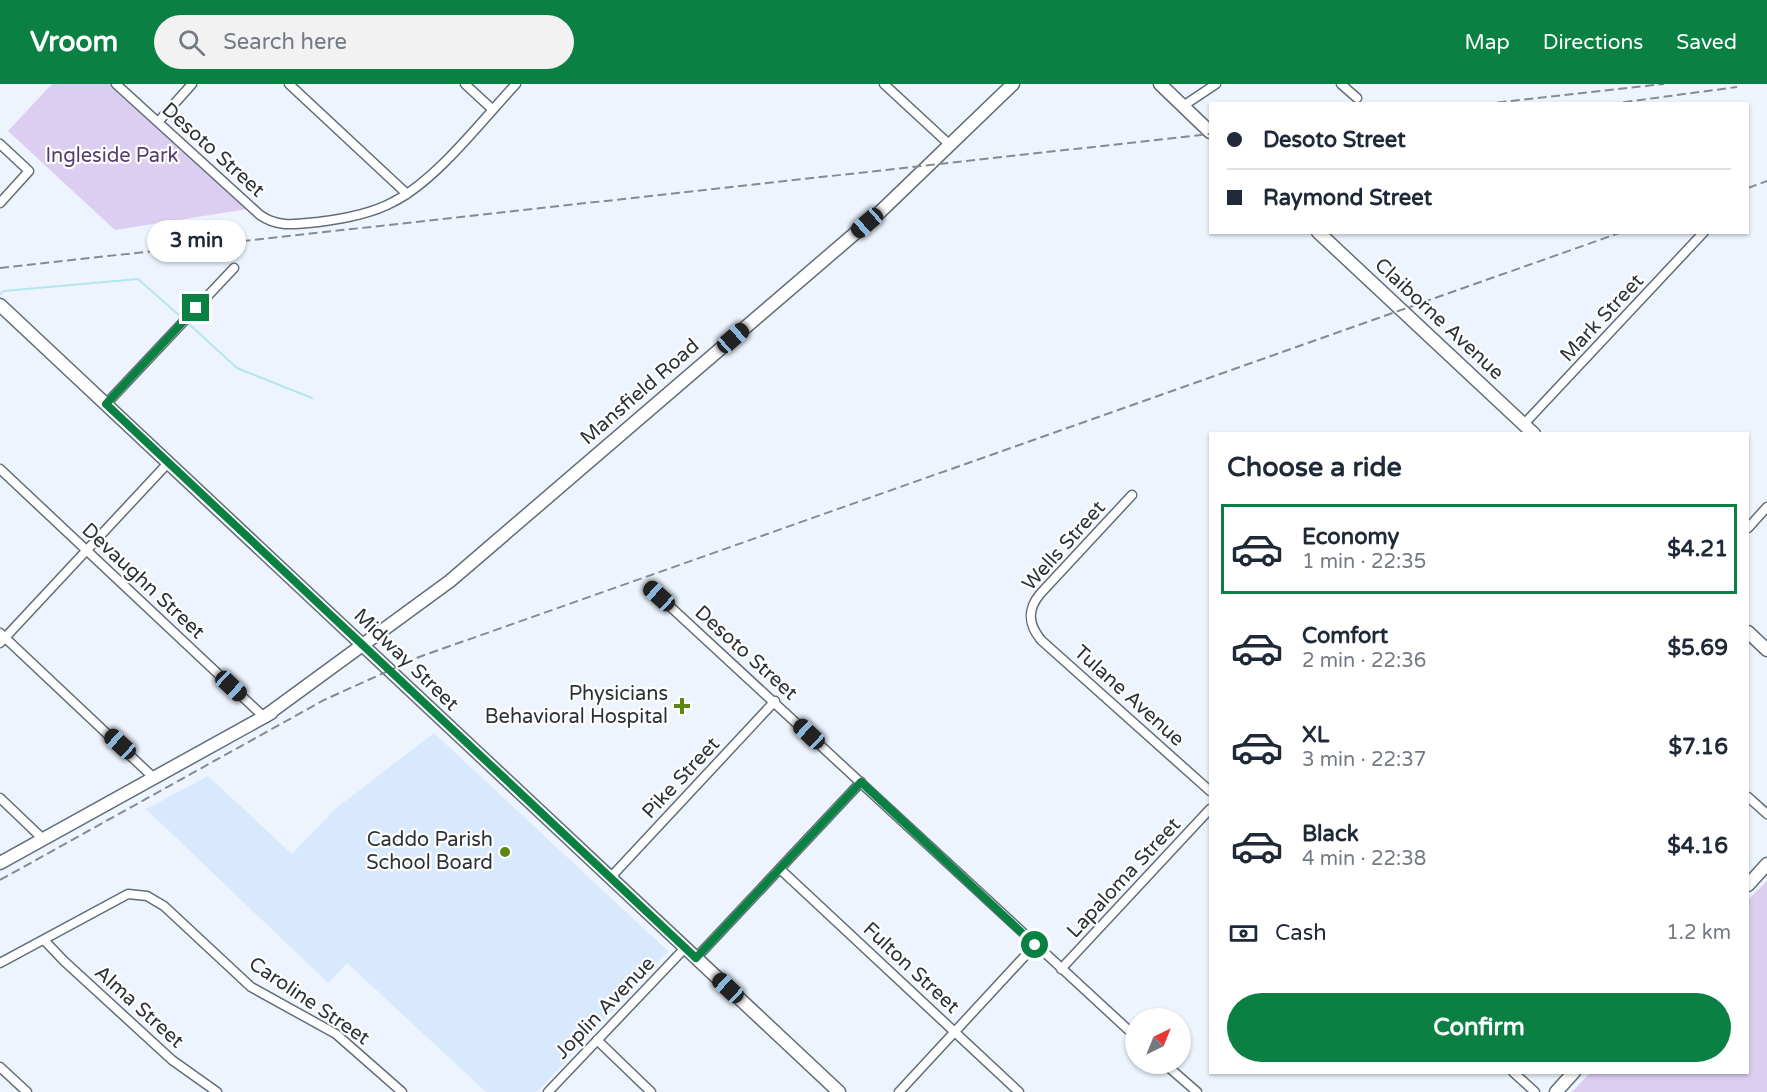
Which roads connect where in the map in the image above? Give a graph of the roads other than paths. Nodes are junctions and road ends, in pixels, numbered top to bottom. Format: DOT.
graph roads {
  1 [pos="116,84"];
  2 [pos="192,84"];
  3 [pos="289,84"];
  4 [pos="465,84"];
  5 [pos="516,84"];
  6 [pos="884,84"];
  7 [pos="1013,84"];
  8 [pos="1160,84"];
  9 [pos="1216,84"];
  10 [pos="1341,84"];
  11 [pos="1357,98"];
  12 [pos="1183,106"];
  13 [pos="492,109"];
  14 [pos="158,122"];
  15 [pos="1209,131"];
  16 [pos="0,144"];
  17 [pos="950,145"];
  18 [pos="407,195"];
  19 [pos="0,203"];
  20 [pos="1320,234"];
  21 [pos="1702,234"];
  22 [pos="234,268"];
  23 [pos="0,305"];
  24 [pos="106,404"];
  25 [pos="1524,424"];
  26 [pos="1532,432"];
  27 [pos="168,463"];
  28 [pos="0,469"];
  29 [pos="1132,495"];
  30 [pos="1767,507"];
  31 [pos="1749,527"];
  32 [pos="86,550"];
  33 [pos="650,588"];
  34 [pos="1031,622"];
  35 [pos="1749,633"];
  36 [pos="2,638"];
  37 [pos="366,649"];
  38 [pos="1767,650"];
  39 [pos="775,701"];
  40 [pos="264,717"];
  41 [pos="154,778"];
  42 [pos="861,782"];
  43 [pos="1209,790"];
  44 [pos="1749,797"];
  45 [pos="0,798"];
  46 [pos="1209,810"];
  47 [pos="1767,814"];
  48 [pos="43,839"];
  49 [pos="0,862"];
  50 [pos="1767,864"];
  51 [pos="780,869"];
  52 [pos="610,878"];
  53 [pos="1749,884"];
  54 [pos="44,940"];
  55 [pos="1035,945"];
  56 [pos="685,948"];
  57 [pos="696,958"];
  58 [pos="0,963"];
  59 [pos="1061,969"];
  60 [pos="1125,1027"];
  61 [pos="955,1032"];
  62 [pos="597,1040"];
  63 [pos="0,1067"];
  64 [pos="1176,1074"];
  65 [pos="1515,1074"];
  66 [pos="1572,1074"];
  67 [pos="27,1092"];
  68 [pos="217,1092"];
  69 [pos="402,1092"];
  70 [pos="548,1092"];
  71 [pos="651,1092"];
  72 [pos="839,1092"];
  73 [pos="899,1092"];
  74 [pos="1019,1092"];
  75 [pos="1197,1092"];
  76 [pos="1535,1092"];
  77 [pos="1556,1092"];
  1 -- 14 [label="street, Desoto Street"];
  2 -- 14 [label="street"];
  3 -- 18 [label="street"];
  4 -- 13 [label="street"];
  5 -- 13 [label="street, Desoto Street"];
  6 -- 17 [label="street"];
  7 -- 17 [label="street, Mansfield Road"];
  8 -- 12 [label="street"];
  9 -- 12 [label="street"];
  10 -- 11 [label="street"];
  12 -- 15 [label="street"];
  13 -- 18 [label="street, Desoto Street"];
  14 -- 18 [label="street, Desoto Street"];
  16 -- 19 [label="street"];
  17 -- 37 [label="street, Mansfield Road"];
  20 -- 25 [label="street, Claiborne Avenue"];
  21 -- 25 [label="street, Mark Street"];
  22 -- 24 [label="street"];
  23 -- 24 [label="street, Midway Street"];
  24 -- 27 [label="street, Midway Street"];
  25 -- 26 [label="street, Claiborne Avenue"];
  27 -- 32 [label="street"];
  27 -- 37 [label="street, Midway Street"];
  28 -- 32 [label="street, Devaughn Street"];
  29 -- 34 [label="street, Wells Street"];
  30 -- 31 [label="street"];
  32 -- 36 [label="street"];
  32 -- 40 [label="street, Devaughn Street"];
  33 -- 39 [label="street, Desoto Street"];
  34 -- 43 [label="street, Tulane Avenue"];
  35 -- 38 [label="street"];
  36 -- 41 [label="street"];
  37 -- 40 [label="street, Mansfield Road"];
  37 -- 52 [label="street, Midway Street"];
  39 -- 42 [label="street, Desoto Street"];
  39 -- 52 [label="street, Pike Street"];
  40 -- 41 [label="street, Mansfield Road"];
  41 -- 48 [label="street, Mansfield Road"];
  42 -- 51 [label="street"];
  42 -- 55 [label="street, Desoto Street"];
  44 -- 47 [label="street"];
  45 -- 48 [label="street"];
  46 -- 59 [label="street, Lapaloma Street"];
  48 -- 49 [label="street, Mansfield Road"];
  50 -- 53 [label="street"];
  51 -- 57 [label="street"];
  51 -- 61 [label="street, Fulton Street"];
  52 -- 56 [label="street, Midway Street"];
  54 -- 58 [label="street"];
  54 -- 68 [label="street, Alma Street"];
  54 -- 69 [label="street, Caroline Street"];
  55 -- 59 [label="street, Desoto Street"];
  55 -- 61 [label="street"];
  56 -- 57 [label="street, Midway Street"];
  56 -- 62 [label="street, Joplin Avenue"];
  57 -- 72 [label="street, Midway Street"];
  59 -- 60 [label="street, Desoto Street"];
  61 -- 73 [label="street"];
  61 -- 74 [label="street, Fulton Street"];
  62 -- 70 [label="street, Joplin Avenue"];
  62 -- 71 [label="street"];
  63 -- 67 [label="street"];
  64 -- 75 [label="street"];
  65 -- 76 [label="street"];
  66 -- 77 [label="street"];
}
